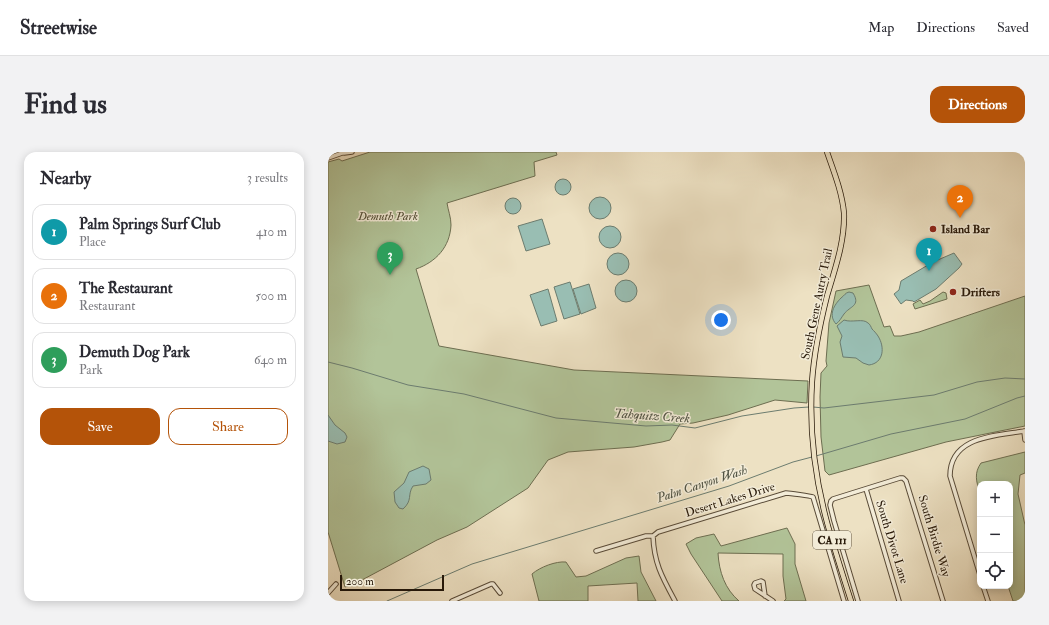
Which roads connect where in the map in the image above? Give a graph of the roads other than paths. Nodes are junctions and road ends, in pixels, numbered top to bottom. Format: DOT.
graph roads {
  1 [pos="344,152"];
  2 [pos="352,152"];
  3 [pos="827,152"];
  4 [pos="328,158"];
  5 [pos="1024,431"];
  6 [pos="1025,440"];
  7 [pos="866,489"];
  8 [pos="653,536"];
  9 [pos="596,551"];
  10 [pos="977,565"];
  11 [pos="336,584"];
  12 [pos="984,589"];
  13 [pos="328,593"];
  14 [pos="500,593"];
  15 [pos="765,596"];
  16 [pos="452,601"];
  17 [pos="675,601"];
  18 [pos="773,601"];
  19 [pos="844,601"];
  20 [pos="851,601"];
  21 [pos="858,601"];
  22 [pos="899,601"];
  23 [pos="943,601"];
  24 [pos="988,601"];
  1 -- 2 [label="street"];
  1 -- 4 [label="street"];
  3 -- 20 [label="main road, South Gene Autry Trail / CA 111"];
  5 -- 6 [label="street"];
  5 -- 10 [label="street"];
  7 -- 21 [label="street"];
  7 -- 22 [label="street, South Divot Lane"];
  7 -- 23 [label="street, South Birdie Way"];
  8 -- 9 [label="street, Desert Lakes Drive"];
  8 -- 17 [label="street"];
  8 -- 19 [label="street, Desert Lakes Drive"];
  11 -- 13 [label="street"];
  12 -- 24 [label="street"];
  14 -- 16 [label="street"];
  15 -- 18 [label="street"];
}
